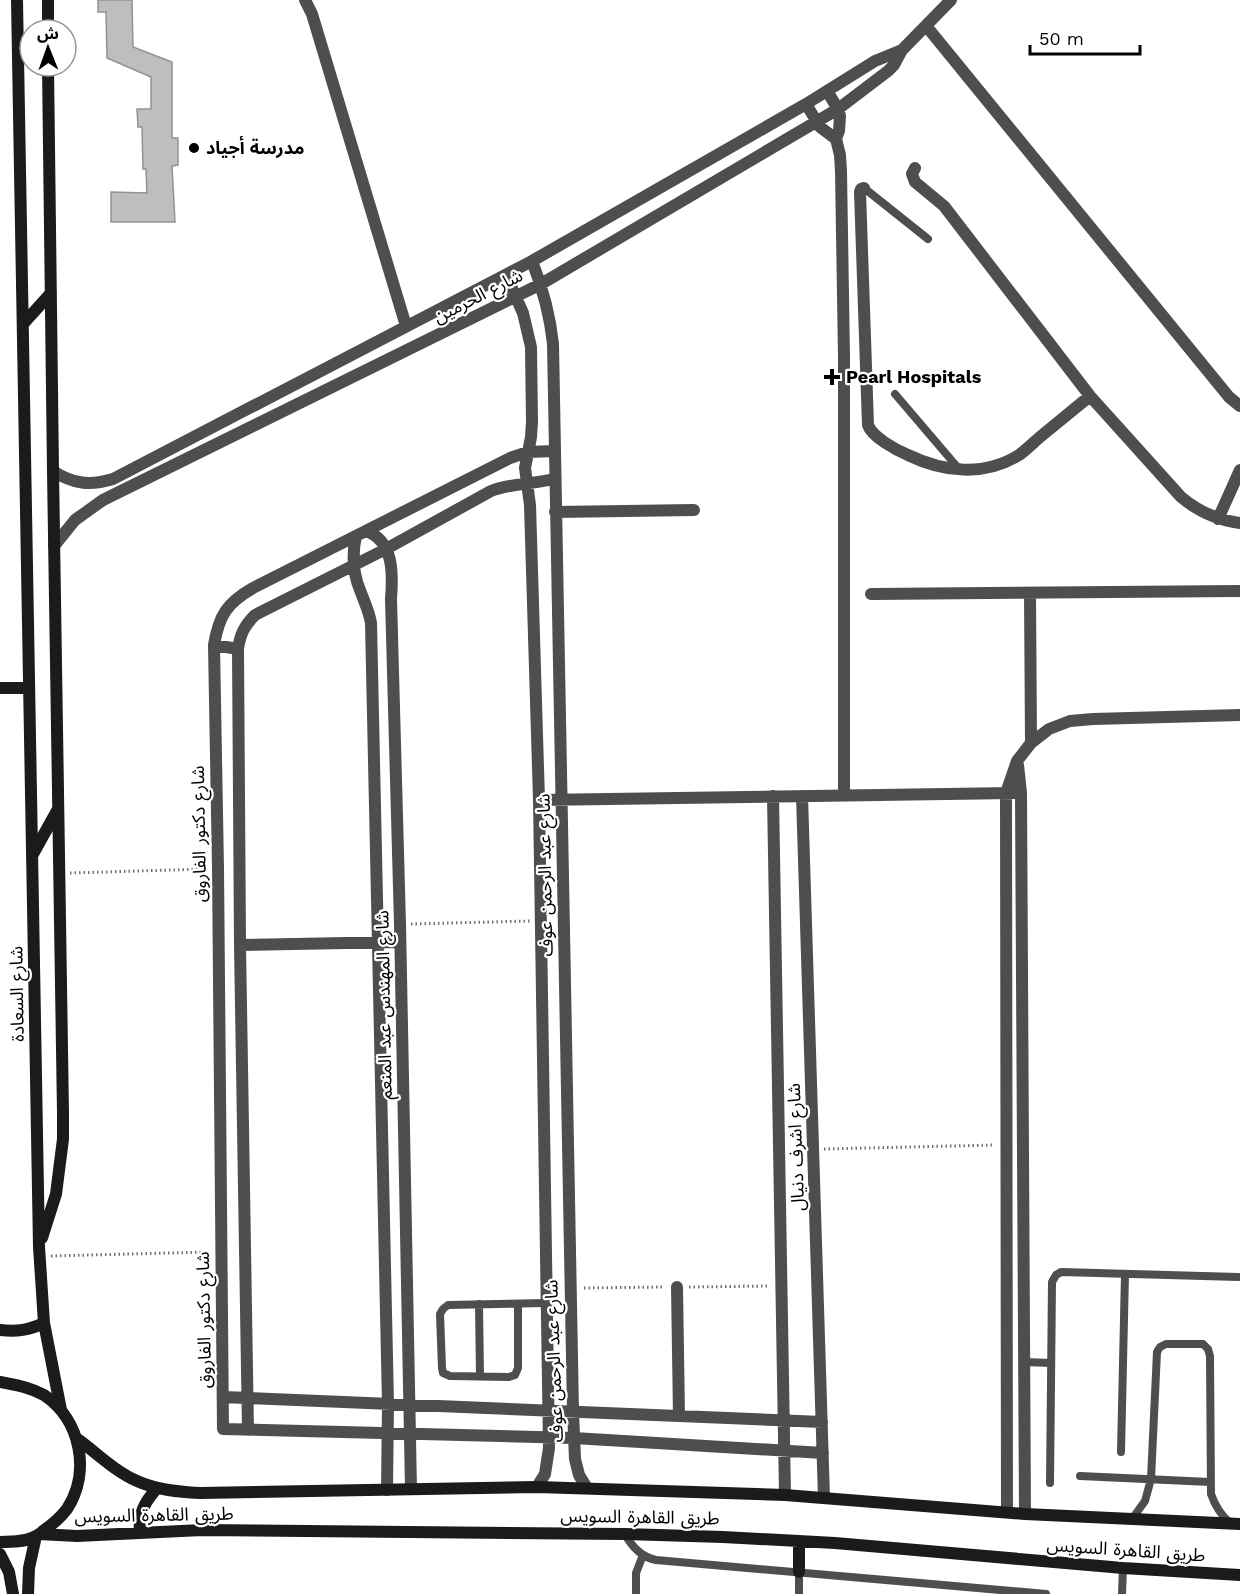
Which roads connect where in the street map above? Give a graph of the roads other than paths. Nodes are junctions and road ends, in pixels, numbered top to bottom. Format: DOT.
graph roads {
  1 [pos="17,0"];
  2 [pos="48,0"];
  3 [pos="305,0"];
  4 [pos="311,0"];
  5 [pos="951,0"];
  6 [pos="312,14"];
  7 [pos="48,18"];
  8 [pos="927,27"];
  9 [pos="902,50"];
  10 [pos="48,78"];
  11 [pos="827,91"];
  12 [pos="806,104"];
  13 [pos="838,109"];
  14 [pos="816,121"];
  15 [pos="836,138"];
  16 [pos="915,168"];
  17 [pos="864,188"];
  18 [pos="928,239"];
  19 [pos="532,261"];
  20 [pos="506,274"];
  21 [pos="541,284"];
  22 [pos="51,293"];
  23 [pos="517,297"];
  24 [pos="23,324"];
  25 [pos="406,326"];
  26 [pos="843,329"];
  27 [pos="865,329"];
  28 [pos="844,357"];
  29 [pos="866,357"];
  30 [pos="895,394"];
  31 [pos="1090,396"];
  32 [pos="1240,406"];
  33 [pos="554,451"];
  34 [pos="528,452"];
  35 [pos="960,470"];
  36 [pos="1240,470"];
  37 [pos="53,471"];
  38 [pos="554,479"];
  39 [pos="527,484"];
  40 [pos="694,510"];
  41 [pos="555,512"];
  42 [pos="1218,519"];
  43 [pos="1240,523"];
  44 [pos="361,534"];
  45 [pos="54,546"];
  46 [pos="386,549"];
  47 [pos="354,565"];
  48 [pos="1240,591"];
  49 [pos="1030,592"];
  50 [pos="871,594"];
  51 [pos="214,645"];
  52 [pos="238,649"];
  53 [pos="0,688"];
  54 [pos="29,688"];
  55 [pos="1240,715"];
  56 [pos="1031,743"];
  57 [pos="1017,761"];
  58 [pos="1006,793"];
  59 [pos="1021,793"];
  60 [pos="844,795"];
  61 [pos="773,796"];
  62 [pos="802,796"];
  63 [pos="562,799"];
  64 [pos="539,800"];
  65 [pos="58,808"];
  66 [pos="32,855"];
  67 [pos="400,942"];
  68 [pos="378,943"];
  69 [pos="240,945"];
  70 [pos="40,1252"];
  71 [pos="1125,1274"];
  72 [pos="1238,1277"];
  73 [pos="677,1287"];
  74 [pos="546,1303"];
  75 [pos="479,1304"];
  76 [pos="518,1304"];
  77 [pos="44,1323"];
  78 [pos="0,1330"];
  79 [pos="1024,1362"];
  80 [pos="1051,1363"];
  81 [pos="480,1376"];
  82 [pos="0,1382"];
  83 [pos="222,1397"];
  84 [pos="248,1398"];
  85 [pos="388,1404"];
  86 [pos="410,1404"];
  87 [pos="61,1410"];
  88 [pos="548,1410"];
  89 [pos="573,1411"];
  90 [pos="679,1416"];
  91 [pos="784,1420"];
  92 [pos="822,1422"];
  93 [pos="248,1430"];
  94 [pos="388,1433"];
  95 [pos="410,1434"];
  96 [pos="548,1437"];
  97 [pos="76,1438"];
  98 [pos="574,1438"];
  99 [pos="784,1450"];
  100 [pos="1121,1452"];
  101 [pos="823,1453"];
  102 [pos="1080,1476"];
  103 [pos="1151,1479"];
  104 [pos="1210,1482"];
  105 [pos="1050,1483"];
  106 [pos="537,1487"];
  107 [pos="157,1488"];
  108 [pos="587,1488"];
  109 [pos="411,1489"];
  110 [pos="387,1490"];
  111 [pos="785,1496"];
  112 [pos="824,1498"];
  113 [pos="1007,1512"];
  114 [pos="1025,1514"];
  115 [pos="1132,1520"];
  116 [pos="1235,1524"];
  117 [pos="140,1532"];
  118 [pos="625,1534"];
  119 [pos="38,1535"];
  120 [pos="799,1541"];
  121 [pos="0,1542"];
  122 [pos="0,1554"];
  123 [pos="643,1555"];
  124 [pos="1123,1568"];
  125 [pos="799,1572"];
  126 [pos="1240,1575"];
  127 [pos="14,1594"];
  128 [pos="28,1594"];
  129 [pos="636,1594"];
  130 [pos="799,1594"];
  131 [pos="1047,1594"];
  132 [pos="1122,1594"];
  1 -- 24 [label="street, شارع السعادة"];
  2 -- 7 [label="street"];
  3 -- 6 [label="street"];
  4 -- 6 [label="street"];
  5 -- 8 [label="street, شارع الحرمين"];
  6 -- 25 [label="street"];
  8 -- 9 [label="street, شارع الحرمين"];
  8 -- 32 [label="street"];
  9 -- 11 [label="street, شارع الحرمين"];
  9 -- 13 [label="street, شارع الحرمين"];
  10 -- 22 [label="street"];
  11 -- 12 [label="street, شارع الحرمين"];
  11 -- 13 [label="street"];
  12 -- 14 [label="street"];
  12 -- 19 [label="street, شارع الحرمين"];
  13 -- 14 [label="street, شارع الحرمين"];
  13 -- 15 [label="street"];
  14 -- 15 [label="street"];
  14 -- 21 [label="street, شارع الحرمين"];
  15 -- 26 [label="street"];
  16 -- 31 [label="street"];
  17 -- 18 [label="lane"];
  17 -- 27 [label="street"];
  19 -- 20 [label="street, شارع الحرمين"];
  19 -- 21 [label="street, شارع عبد الرحمن عوف"];
  20 -- 23 [label="street, شارع عبد الرحمن عوف"];
  20 -- 25 [label="street, شارع الحرمين"];
  21 -- 23 [label="street, شارع الحرمين"];
  21 -- 33 [label="street, شارع عبد الرحمن عوف"];
  22 -- 24 [label="street"];
  22 -- 37 [label="street"];
  23 -- 34 [label="street, شارع عبد الرحمن عوف"];
  23 -- 45 [label="street, شارع الحرمين"];
  24 -- 54 [label="street, شارع السعادة"];
  25 -- 37 [label="street, شارع الحرمين"];
  26 -- 27 [label="street"];
  26 -- 28 [label="street"];
  27 -- 29 [label="street"];
  28 -- 29 [label="street"];
  28 -- 60 [label="street"];
  29 -- 35 [label="street"];
  30 -- 35 [label="lane"];
  31 -- 35 [label="street"];
  31 -- 42 [label="street"];
  33 -- 34 [label="street, شارع دكتور الفاروق"];
  33 -- 38 [label="street, شارع عبد الرحمن عوف"];
  34 -- 39 [label="street, شارع عبد الرحمن عوف"];
  34 -- 44 [label="street, شارع دكتور الفاروق"];
  36 -- 42 [label="street"];
  37 -- 45 [label="street"];
  38 -- 39 [label="street"];
  38 -- 41 [label="street, شارع عبد الرحمن عوف"];
  39 -- 46 [label="street"];
  39 -- 64 [label="street, شارع عبد الرحمن عوف"];
  40 -- 41 [label="street"];
  41 -- 63 [label="street, شارع عبد الرحمن عوف"];
  42 -- 43 [label="street"];
  44 -- 46 [label="street"];
  44 -- 47 [label="street, شارع المهندس عبد المنعم"];
  44 -- 51 [label="street, شارع دكتور الفاروق"];
  45 -- 65 [label="street"];
  46 -- 47 [label="street"];
  46 -- 67 [label="street, شارع المهندس عبد المنعم"];
  47 -- 52 [label="street"];
  47 -- 68 [label="street, شارع المهندس عبد المنعم"];
  48 -- 49 [label="street"];
  49 -- 50 [label="street"];
  49 -- 56 [label="street"];
  51 -- 52 [label="street"];
  51 -- 83 [label="street, شارع دكتور الفاروق"];
  52 -- 69 [label="street"];
  53 -- 54 [label="street"];
  54 -- 66 [label="street, شارع السعادة"];
  55 -- 56 [label="street"];
  56 -- 57 [label="street"];
  57 -- 58 [label="street"];
  57 -- 59 [label="street"];
  58 -- 59 [label="street"];
  58 -- 60 [label="street"];
  58 -- 113 [label="street"];
  59 -- 79 [label="street"];
  60 -- 62 [label="street"];
  61 -- 62 [label="street"];
  61 -- 63 [label="street"];
  61 -- 91 [label="street, شارع اشرف دنيال"];
  62 -- 92 [label="street, شارع اشرف دنيال"];
  63 -- 64 [label="street"];
  63 -- 89 [label="street, شارع عبد الرحمن عوف"];
  64 -- 74 [label="street, شارع عبد الرحمن عوف"];
  65 -- 66 [label="street"];
  65 -- 70 [label="street"];
  66 -- 70 [label="street, شارع السعادة"];
  67 -- 68 [label="street"];
  67 -- 86 [label="street, شارع المهندس عبد المنعم"];
  68 -- 69 [label="street"];
  68 -- 85 [label="street, شارع المهندس عبد المنعم"];
  69 -- 84 [label="street"];
  70 -- 77 [label="street, شارع السعادة"];
  71 -- 72 [label="lane"];
  71 -- 80 [label="lane"];
  71 -- 100 [label="lane"];
  73 -- 90 [label="street"];
  74 -- 76 [label="lane"];
  74 -- 88 [label="street, شارع عبد الرحمن عوف"];
  75 -- 76 [label="lane"];
  75 -- 81 [label="lane"];
  75 -- 81 [label="lane"];
  76 -- 81 [label="lane"];
  77 -- 78 [label="street"];
  77 -- 87 [label="street, شارع السعادة"];
  79 -- 80 [label="lane"];
  79 -- 114 [label="street"];
  80 -- 105 [label="lane"];
  82 -- 87 [label="street"];
  83 -- 84 [label="street"];
  83 -- 93 [label="street, شارع دكتور الفاروق"];
  84 -- 85 [label="street"];
  84 -- 93 [label="street"];
  85 -- 86 [label="street"];
  85 -- 94 [label="street, شارع المهندس عبد المنعم"];
  86 -- 88 [label="street"];
  86 -- 95 [label="street, شارع المهندس عبد المنعم"];
  87 -- 97 [label="street"];
  88 -- 89 [label="street"];
  88 -- 96 [label="street, شارع عبد الرحمن عوف"];
  89 -- 90 [label="street"];
  89 -- 98 [label="street, شارع عبد الرحمن عوف"];
  90 -- 91 [label="street"];
  91 -- 92 [label="street"];
  91 -- 99 [label="street, شارع اشرف دنيال"];
  92 -- 101 [label="street, شارع اشرف دنيال"];
  93 -- 94 [label="street"];
  94 -- 95 [label="street"];
  94 -- 110 [label="street, شارع المهندس عبد المنعم"];
  95 -- 96 [label="street"];
  95 -- 109 [label="street, شارع المهندس عبد المنعم"];
  96 -- 98 [label="street"];
  96 -- 106 [label="street, شارع عبد الرحمن عوف"];
  97 -- 107 [label="street, طريق القاهرة السويس"];
  97 -- 119 [label="street"];
  98 -- 99 [label="street"];
  98 -- 108 [label="street, شارع عبد الرحمن عوف"];
  99 -- 101 [label="street"];
  99 -- 111 [label="street, شارع اشرف دنيال"];
  101 -- 112 [label="street, شارع اشرف دنيال"];
  102 -- 103 [label="lane"];
  103 -- 104 [label="lane"];
  103 -- 104 [label="lane"];
  103 -- 115 [label="lane"];
  104 -- 116 [label="lane"];
  106 -- 108 [label="street, طريق القاهرة السويس"];
  106 -- 109 [label="street, طريق القاهرة السويس"];
  107 -- 110 [label="street, طريق القاهرة السويس"];
  107 -- 117 [label="street"];
  108 -- 111 [label="street, طريق القاهرة السويس"];
  109 -- 110 [label="street, طريق القاهرة السويس"];
  111 -- 112 [label="street, طريق القاهرة السويس"];
  112 -- 113 [label="street, طريق القاهرة السويس"];
  113 -- 114 [label="street, طريق القاهرة السويس"];
  114 -- 115 [label="street, طريق القاهرة السويس"];
  115 -- 116 [label="street, طريق القاهرة السويس"];
  117 -- 118 [label="street, طريق القاهرة السويس"];
  117 -- 119 [label="street, طريق القاهرة السويس"];
  118 -- 120 [label="street, طريق القاهرة السويس"];
  118 -- 123 [label="lane"];
  119 -- 121 [label="street"];
  119 -- 128 [label="street"];
  120 -- 124 [label="street, طريق القاهرة السويس"];
  120 -- 125 [label="street"];
  122 -- 127 [label="street"];
  123 -- 125 [label="lane"];
  123 -- 129 [label="lane"];
  124 -- 126 [label="street, طريق القاهرة السويس"];
  124 -- 132 [label="lane"];
  125 -- 130 [label="lane"];
  125 -- 131 [label="lane"];
}
